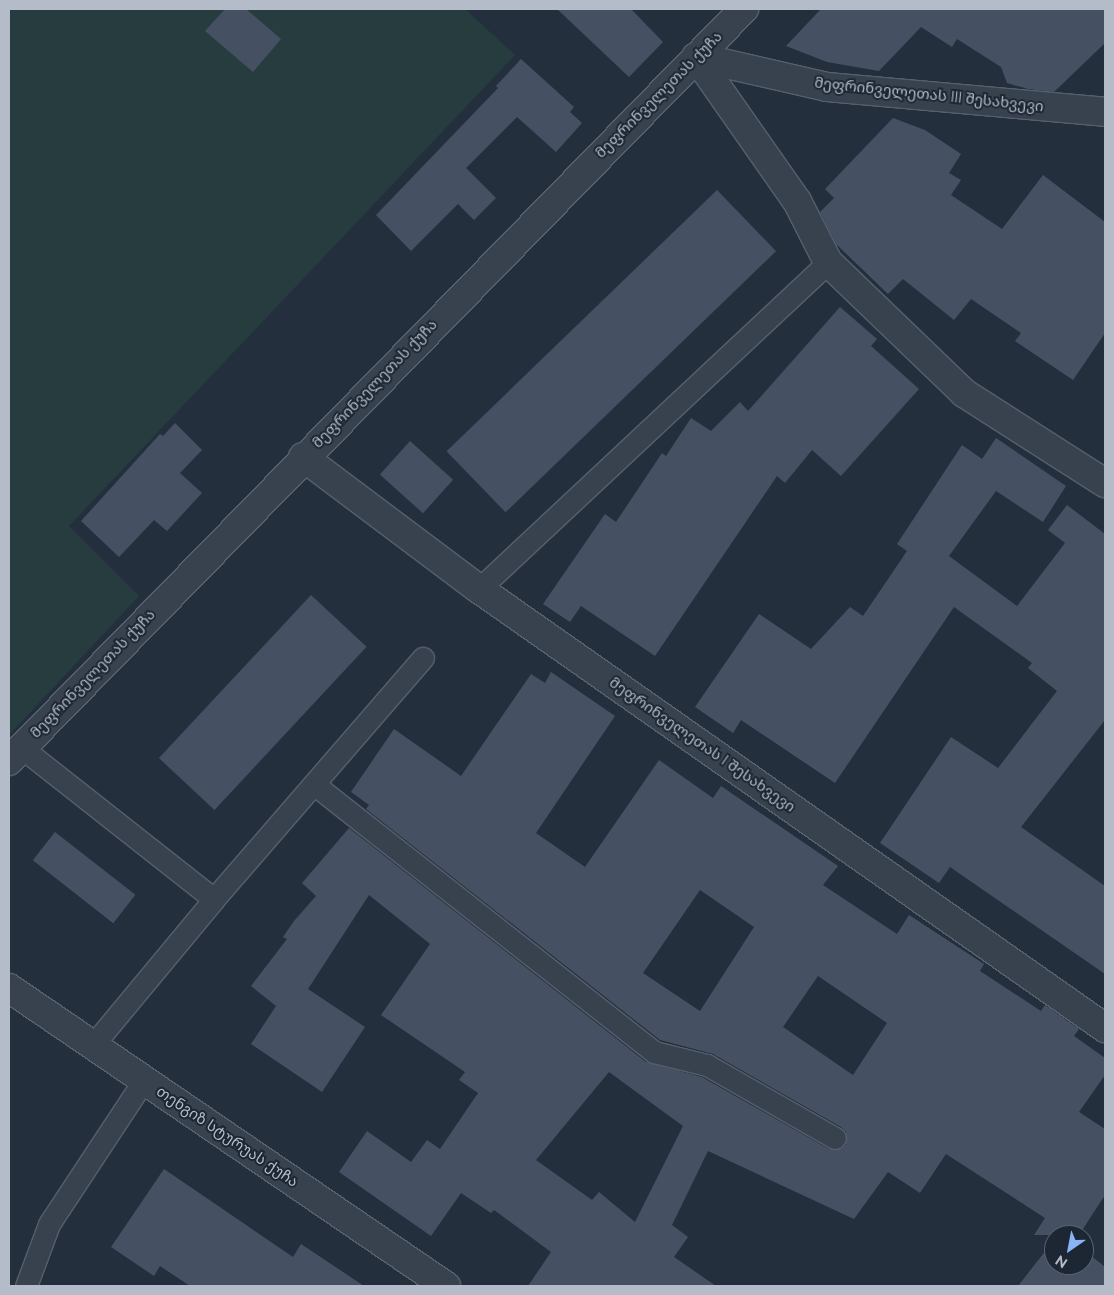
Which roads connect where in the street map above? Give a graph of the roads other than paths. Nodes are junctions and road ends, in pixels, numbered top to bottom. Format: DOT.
graph roads {
  1 [pos="744,9"];
  2 [pos="696,57"];
  3 [pos="1105,112"];
  4 [pos="828,262"];
  5 [pos="303,458"];
  6 [pos="1105,483"];
  7 [pos="479,589"];
  8 [pos="423,658"];
  9 [pos="16,754"];
  10 [pos="315,785"];
  11 [pos="214,899"];
  12 [pos="9,988"];
  13 [pos="1105,1028"];
  14 [pos="93,1045"];
  15 [pos="144,1080"];
  16 [pos="835,1138"];
  17 [pos="26,1286"];
  18 [pos="446,1286"];
  1 -- 2 [label="street, მეფრინველეთას ქუჩა"];
  2 -- 3 [label="street, მეფრინველეთას III შესახვევი"];
  2 -- 4 [label="street"];
  2 -- 5 [label="street, მეფრინველეთას ქუჩა"];
  4 -- 6 [label="street"];
  4 -- 7 [label="lane"];
  5 -- 7 [label="street, მეფრინველეთას I შესახვევი"];
  5 -- 9 [label="street, მეფრინველეთას ქუჩა"];
  7 -- 13 [label="street, მეფრინველეთას I შესახვევი"];
  8 -- 10 [label="lane"];
  9 -- 11 [label="lane"];
  10 -- 11 [label="lane"];
  10 -- 16 [label="lane"];
  11 -- 14 [label="lane"];
  12 -- 14 [label="street, თენგიზ სტურუას ქუჩა"];
  14 -- 15 [label="street, თენგიზ სტურუას ქუჩა"];
  15 -- 17 [label="lane"];
  15 -- 18 [label="street, თენგიზ სტურუას ქუჩა"];
}
